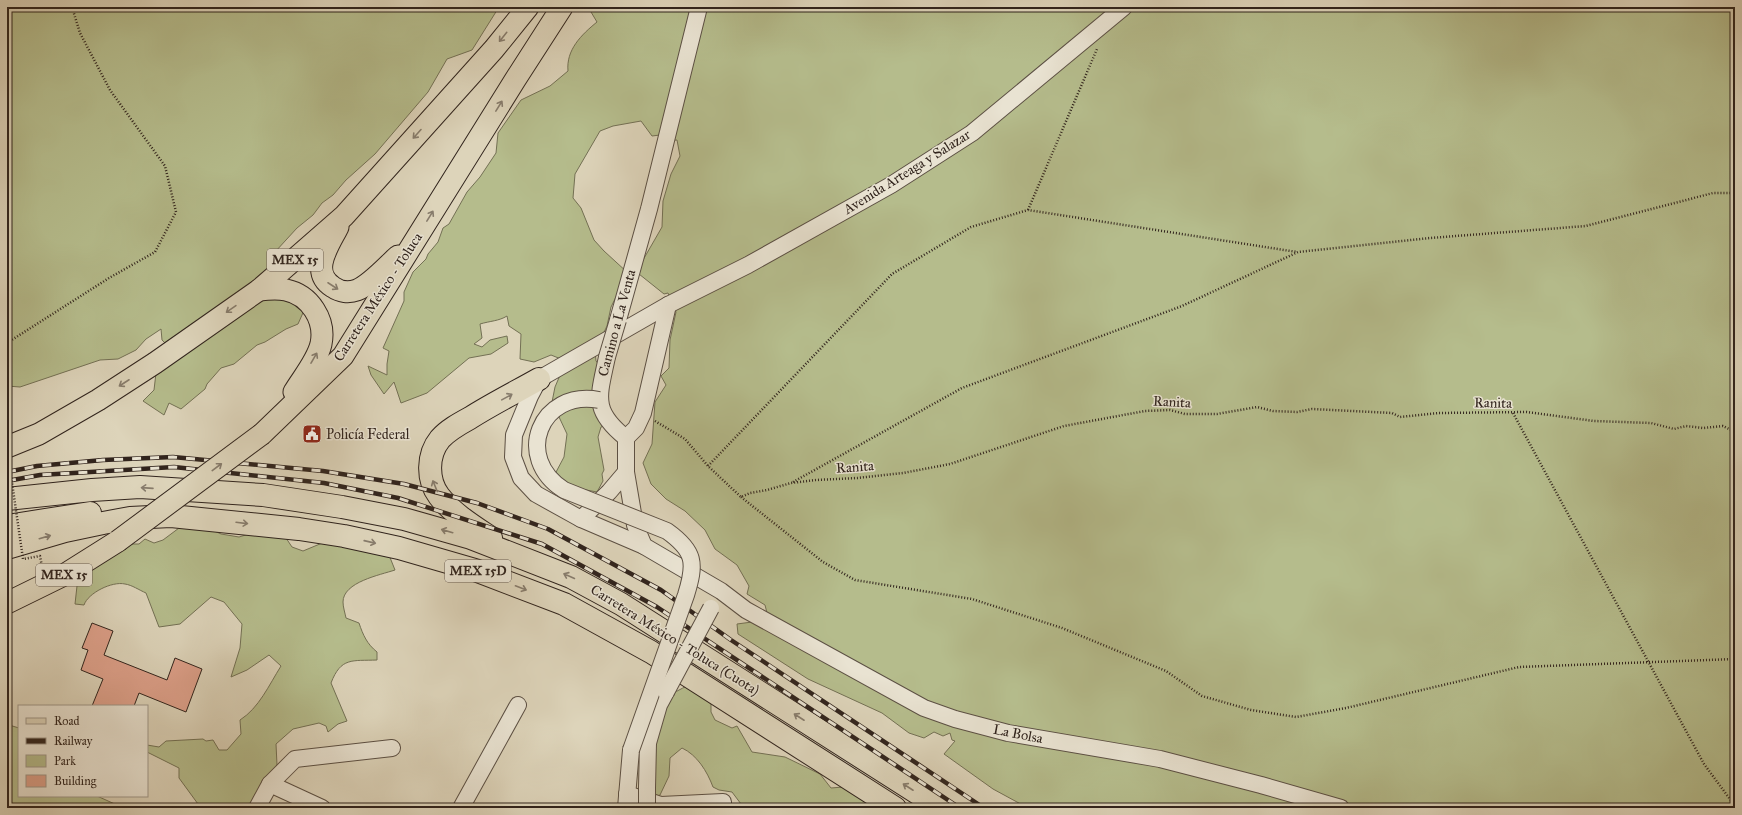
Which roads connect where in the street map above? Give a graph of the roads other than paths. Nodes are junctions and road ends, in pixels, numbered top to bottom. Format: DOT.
graph roads {
  1 [pos="528,7"];
  2 [pos="562,7"];
  3 [pos="699,7"];
  4 [pos="1124,7"];
  5 [pos="344,216"];
  6 [pos="415,242"];
  7 [pos="258,290"];
  8 [pos="668,305"];
  9 [pos="539,379"];
  10 [pos="599,400"];
  11 [pos="281,415"];
  12 [pos="626,438"];
  13 [pos="7,448"];
  14 [pos="626,472"];
  15 [pos="7,499"];
  16 [pos="339,507"];
  17 [pos="581,519"];
  18 [pos="8,526"];
  19 [pos="644,546"];
  20 [pos="7,548"];
  21 [pos="517,556"];
  22 [pos="721,591"];
  23 [pos="7,602"];
  24 [pos="518,705"];
  25 [pos="392,748"];
  26 [pos="270,784"];
  27 [pos="626,801"];
  28 [pos="657,807"];
  29 [pos="256,808"];
  30 [pos="322,808"];
  31 [pos="462,808"];
  32 [pos="723,808"];
  33 [pos="895,808"];
  34 [pos="941,808"];
  35 [pos="1341,808"];
  1 -- 5 [label="main road, MEX 15, one-way"];
  6 -- 2 [label="main road, Carretera México - Toluca / MEX 15, one-way"];
  3 -- 10 [label="street, Camino a La Venta, bridge"];
  4 -- 8 [label="street, Avenida Arteaga y Salazar"];
  5 -- 6 [label="main road, one-way"];
  5 -- 7 [label="main road, MEX 15"];
  6 -- 11 [label="main road, Carretera México - Toluca / MEX 15"];
  11 -- 7 [label="main road, one-way"];
  7 -- 13 [label="main road, MEX 15, one-way"];
  8 -- 9 [label="street, Avenida Arteaga y Salazar"];
  8 -- 12 [label="street"];
  9 -- 17 [label="street"];
  21 -- 9 [label="highway, one-way"];
  10 -- 12 [label="street"];
  10 -- 27 [label="street, bridge"];
  23 -- 11 [label="main road, Carretera México - Toluca / MEX 15, one-way, bridge"];
  12 -- 14 [label="street"];
  14 -- 17 [label="street"];
  14 -- 19 [label="street"];
  16 -- 15 [label="highway, Carretera México - Toluca (Cuota) / MEX 15D, one-way"];
  16 -- 18 [label="highway, MEX 15D"];
  21 -- 16 [label="highway, Carretera México - Toluca (Cuota) / MEX 15D, one-way"];
  17 -- 19 [label="street"];
  19 -- 22 [label="street"];
  20 -- 33 [label="highway, Carretera México - Toluca (Cuota) / MEX 15D, one-way"];
  34 -- 21 [label="highway, Carretera México - Toluca (Cuota) / MEX 15D, one-way"];
  22 -- 28 [label="street, bridge"];
  22 -- 35 [label="street, La Bolsa"];
  24 -- 31 [label="street"];
  25 -- 26 [label="street"];
  26 -- 29 [label="street"];
  26 -- 30 [label="street"];
  27 -- 28 [label="street"];
  28 -- 32 [label="street"];
}
